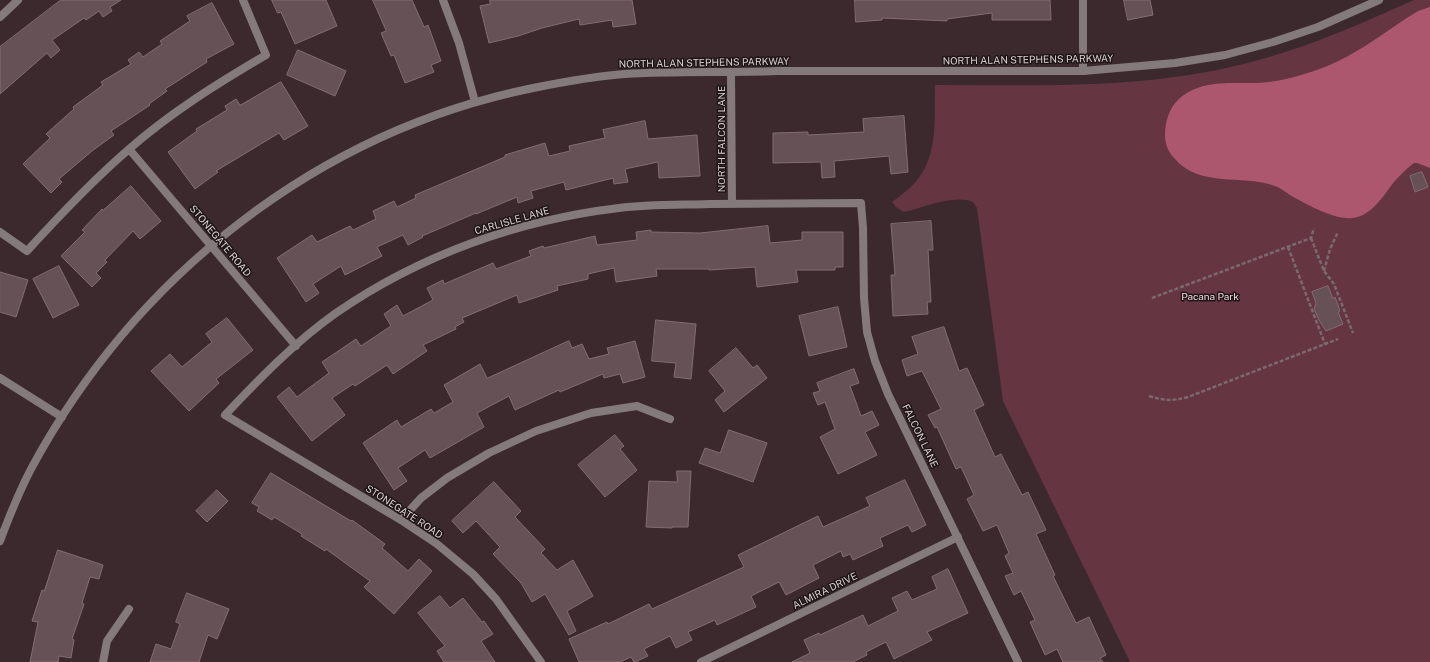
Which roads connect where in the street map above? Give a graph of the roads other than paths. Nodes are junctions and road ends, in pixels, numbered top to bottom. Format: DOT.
graph roads {
  1 [pos="18,0"];
  2 [pos="243,0"];
  3 [pos="443,0"];
  4 [pos="1083,0"];
  5 [pos="1379,0"];
  6 [pos="0,17"];
  7 [pos="1083,72"];
  8 [pos="731,73"];
  9 [pos="475,102"];
  10 [pos="129,149"];
  11 [pos="861,203"];
  12 [pos="732,204"];
  13 [pos="0,232"];
  14 [pos="210,246"];
  15 [pos="296,346"];
  16 [pos="0,378"];
  17 [pos="225,415"];
  18 [pos="62,417"];
  19 [pos="670,419"];
  20 [pos="401,520"];
  21 [pos="958,537"];
  22 [pos="0,541"];
  23 [pos="129,609"];
  24 [pos="103,662"];
  25 [pos="541,662"];
  26 [pos="701,662"];
  27 [pos="1018,662"];
  1 -- 6 [label="street"];
  2 -- 10 [label="street"];
  3 -- 9 [label="street"];
  4 -- 7 [label="street"];
  5 -- 7 [label="street, NORTH ALAN STEPHENS PARKWAY"];
  7 -- 8 [label="street, NORTH ALAN STEPHENS PARKWAY"];
  8 -- 9 [label="street, NORTH ALAN STEPHENS PARKWAY"];
  8 -- 12 [label="street, NORTH FALCON LANE"];
  9 -- 14 [label="street, NORTH ALAN STEPHENS PARKWAY"];
  10 -- 13 [label="street"];
  10 -- 14 [label="street, STONEGATE ROAD"];
  11 -- 12 [label="street, CARLISLE LANE"];
  11 -- 21 [label="street, FALCON LANE"];
  12 -- 15 [label="street, CARLISLE LANE"];
  14 -- 15 [label="street, STONEGATE ROAD"];
  14 -- 18 [label="street, NORTH ALAN STEPHENS PARKWAY"];
  15 -- 17 [label="street, CARLISLE LANE"];
  16 -- 18 [label="street"];
  17 -- 20 [label="street, STONEGATE ROAD"];
  18 -- 22 [label="street, NORTH ALAN STEPHENS PARKWAY"];
  19 -- 20 [label="street"];
  20 -- 25 [label="street, STONEGATE ROAD"];
  21 -- 26 [label="street, ALMIRA DRIVE"];
  21 -- 27 [label="street, FALCON LANE"];
  23 -- 24 [label="street"];
}
